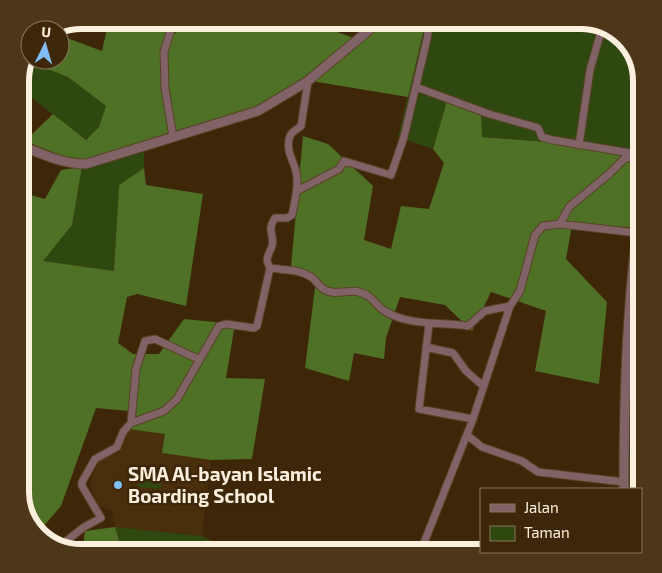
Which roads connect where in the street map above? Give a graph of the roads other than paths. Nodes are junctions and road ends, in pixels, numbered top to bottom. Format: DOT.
graph roads {
  1 [pos="171,29"];
  2 [pos="367,29"];
  3 [pos="429,29"];
  4 [pos="601,33"];
  5 [pos="308,81"];
  6 [pos="416,87"];
  7 [pos="173,137"];
  8 [pos="579,145"];
  9 [pos="29,148"];
  10 [pos="633,154"];
  11 [pos="633,157"];
  12 [pos="297,191"];
  13 [pos="560,224"];
  14 [pos="633,233"];
  15 [pos="270,268"];
  16 [pos="510,306"];
  17 [pos="633,306"];
  18 [pos="428,324"];
  19 [pos="426,347"];
  20 [pos="198,359"];
  21 [pos="483,386"];
  22 [pos="473,419"];
  23 [pos="131,423"];
  24 [pos="467,435"];
  25 [pos="624,486"];
  26 [pos="65,542"];
  27 [pos="424,544"];
  1 -- 7 [label="street"];
  2 -- 5 [label="street"];
  3 -- 6 [label="street"];
  4 -- 8 [label="street"];
  5 -- 7 [label="street"];
  5 -- 12 [label="street"];
  6 -- 8 [label="street"];
  6 -- 12 [label="street"];
  7 -- 9 [label="street"];
  8 -- 10 [label="street"];
  11 -- 13 [label="street"];
  12 -- 15 [label="street"];
  13 -- 14 [label="street"];
  13 -- 16 [label="street"];
  15 -- 18 [label="street"];
  15 -- 20 [label="street"];
  16 -- 18 [label="street"];
  16 -- 21 [label="street"];
  17 -- 25 [label="street"];
  18 -- 19 [label="street"];
  19 -- 21 [label="street"];
  19 -- 22 [label="street"];
  20 -- 23 [label="street"];
  20 -- 23 [label="street"];
  21 -- 22 [label="street"];
  22 -- 24 [label="street"];
  23 -- 26 [label="street"];
  24 -- 25 [label="street"];
  24 -- 27 [label="street"];
}
